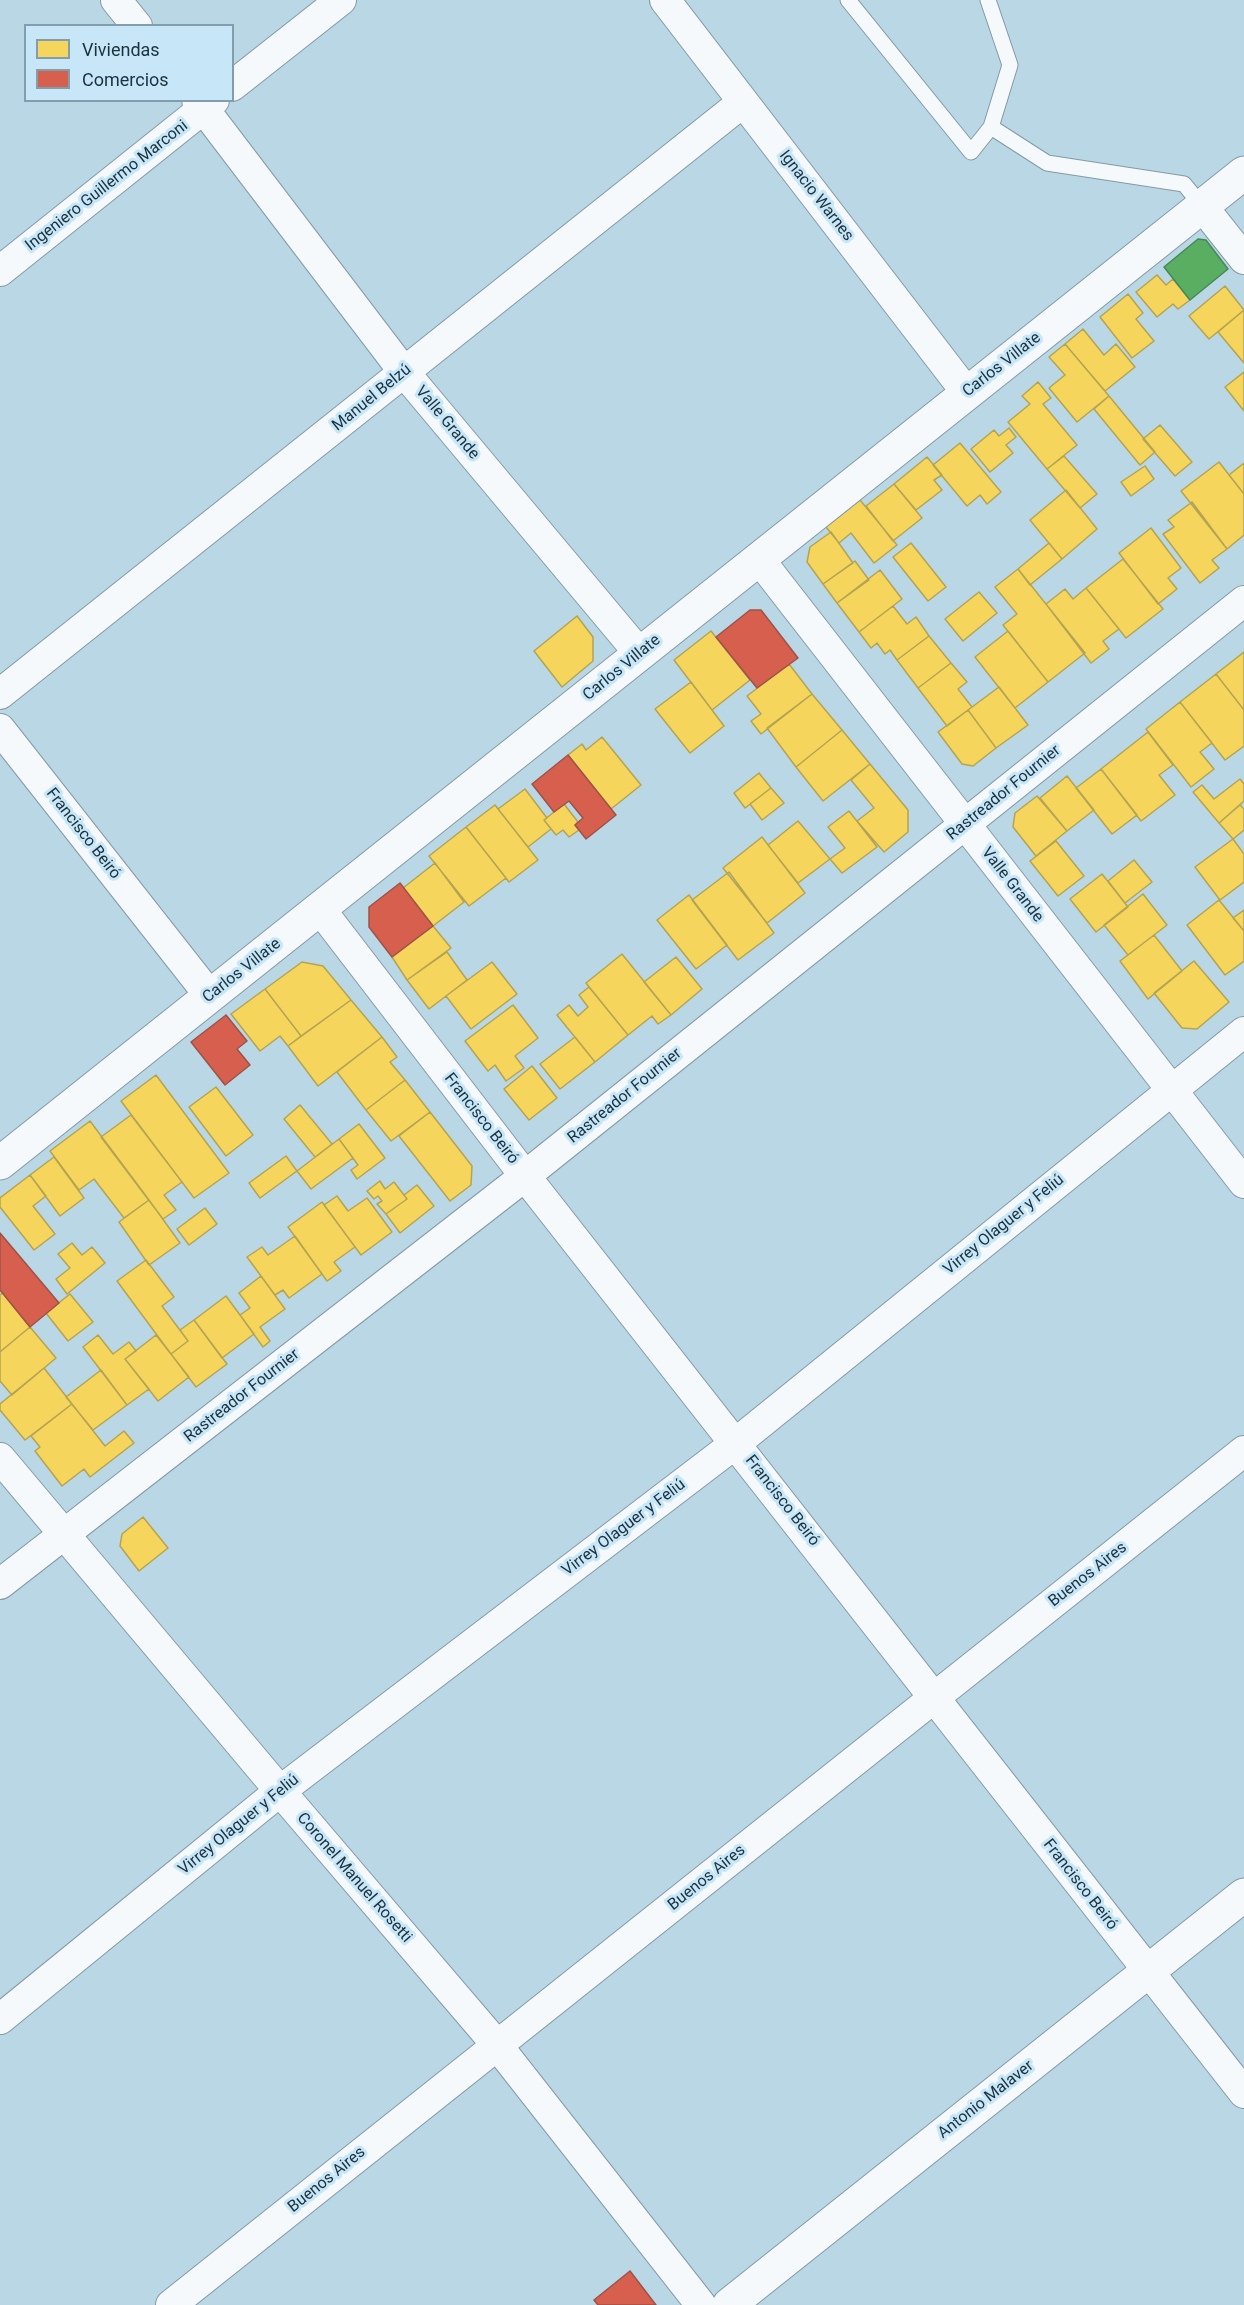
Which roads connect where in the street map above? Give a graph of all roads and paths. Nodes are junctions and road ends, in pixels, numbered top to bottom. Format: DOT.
graph roads {
  1 [pos="116,0"];
  2 [pos="341,0"];
  3 [pos="664,0"];
  4 [pos="848,0"];
  5 [pos="988,0"];
  6 [pos="135,24"];
  7 [pos="234,84"];
  8 [pos="743,102"];
  9 [pos="205,103"];
  10 [pos="992,127"];
  11 [pos="1244,173"];
  12 [pos="1202,206"];
  13 [pos="1244,259"];
  14 [pos="0,271"];
  15 [pos="404,372"];
  16 [pos="967,393"];
  17 [pos="759,559"];
  18 [pos="1244,601"];
  19 [pos="640,654"];
  20 [pos="0,694"];
  21 [pos="0,729"];
  22 [pos="965,824"];
  23 [pos="320,909"];
  24 [pos="210,996"];
  25 [pos="1244,1032"];
  26 [pos="1171,1089"];
  27 [pos="0,1163"];
  28 [pos="525,1176"];
  29 [pos="1244,1183"];
  30 [pos="736,1443"];
  31 [pos="1244,1451"];
  32 [pos="0,1458"];
  33 [pos="64,1534"];
  34 [pos="0,1584"];
  35 [pos="935,1696"];
  36 [pos="280,1791"];
  37 [pos="1244,1895"];
  38 [pos="1148,1972"];
  39 [pos="0,2019"];
  40 [pos="497,2045"];
  41 [pos="1244,2093"];
  42 [pos="171,2305"];
  43 [pos="701,2305"];
  44 [pos="729,2305"];
  1 -- 6 [label="street"];
  2 -- 7 [label="street"];
  3 -- 8 [label="street, Ignacio Warnes"];
  4 -- 10 [label="lane"];
  5 -- 10 [label="lane"];
  8 -- 15 [label="street, Manuel Belzú"];
  8 -- 16 [label="street, Ignacio Warnes"];
  9 -- 14 [label="street, Ingeniero Guillermo Marconi"];
  9 -- 15 [label="street, Valle Grande"];
  10 -- 12 [label="lane"];
  11 -- 12 [label="street, Carlos Villate"];
  12 -- 13 [label="street"];
  12 -- 16 [label="street, Carlos Villate"];
  15 -- 19 [label="street, Valle Grande"];
  15 -- 20 [label="street, Manuel Belzú"];
  16 -- 17 [label="street, Carlos Villate"];
  17 -- 19 [label="street, Carlos Villate"];
  17 -- 22 [label="street, Valle Grande"];
  18 -- 22 [label="street, Rastreador Fournier"];
  19 -- 23 [label="street, Carlos Villate"];
  21 -- 24 [label="street, Francisco Beiró"];
  22 -- 26 [label="street, Valle Grande"];
  22 -- 28 [label="street, Rastreador Fournier"];
  23 -- 24 [label="street, Carlos Villate"];
  23 -- 28 [label="street, Francisco Beiró"];
  24 -- 27 [label="street, Carlos Villate"];
  25 -- 26 [label="street, Virrey Olaguer y Feliú"];
  26 -- 29 [label="street, Valle Grande"];
  26 -- 30 [label="street, Virrey Olaguer y Feliú"];
  28 -- 30 [label="street, Francisco Beiró"];
  28 -- 33 [label="street, Rastreador Fournier"];
  30 -- 35 [label="street, Francisco Beiró"];
  30 -- 36 [label="street, Virrey Olaguer y Feliú"];
  31 -- 35 [label="street, Buenos Aires"];
  32 -- 33 [label="street, Coronel Manuel Rosetti"];
  33 -- 34 [label="street, Rastreador Fournier"];
  33 -- 36 [label="street, Coronel Manuel Rosetti"];
  35 -- 38 [label="street, Francisco Beiró"];
  35 -- 40 [label="street, Buenos Aires"];
  36 -- 39 [label="street, Virrey Olaguer y Feliú"];
  36 -- 40 [label="street, Coronel Manuel Rosetti"];
  37 -- 38 [label="street, Antonio Malaver"];
  38 -- 41 [label="street, Francisco Beiró"];
  38 -- 44 [label="street, Antonio Malaver"];
  40 -- 42 [label="street, Buenos Aires"];
  40 -- 43 [label="street, Coronel Manuel Rosetti"];
}
